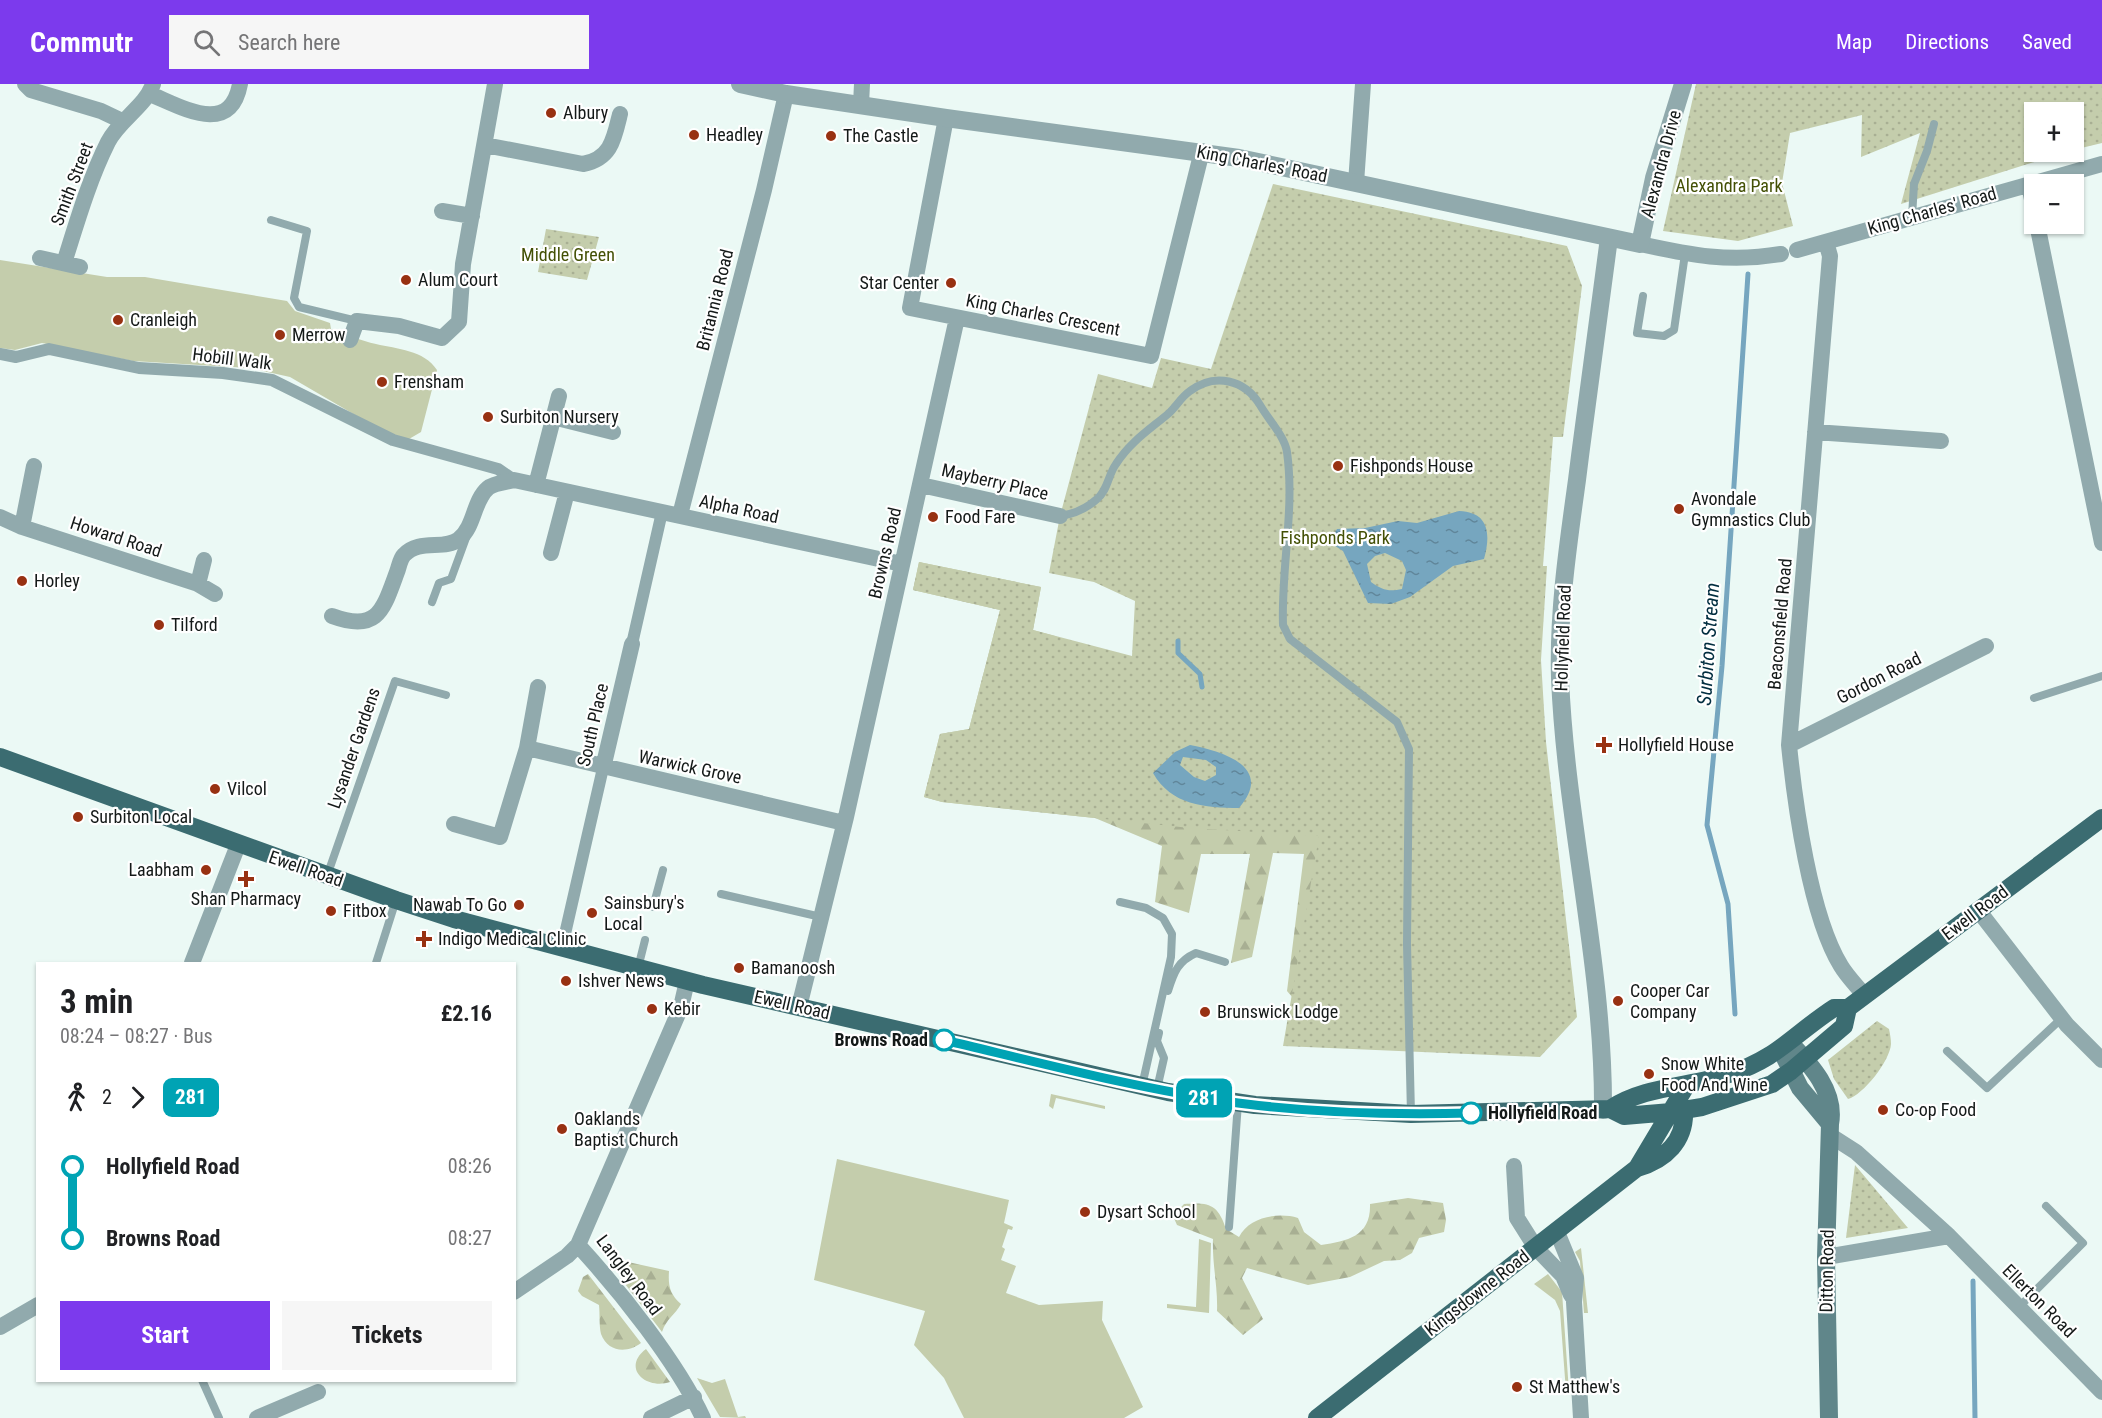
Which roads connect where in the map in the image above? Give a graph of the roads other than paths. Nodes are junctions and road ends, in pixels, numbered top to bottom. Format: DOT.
graph roads {
  1 [pos="24,84"];
  2 [pos="240,84"];
  3 [pos="495,84"];
  4 [pos="740,84"];
  5 [pos="862,84"];
  6 [pos="1363,84"];
  7 [pos="1683,84"];
  8 [pos="151,89"];
  9 [pos="786,94"];
  10 [pos="861,104"];
  11 [pos="620,114"];
  12 [pos="946,118"];
  13 [pos="122,121"];
  14 [pos="1934,124"];
  15 [pos="485,144"];
  16 [pos="1202,151"];
  17 [pos="2102,164"];
  18 [pos="2066,174"];
  19 [pos="1356,183"];
  20 [pos="2024,185"];
  21 [pos="441,211"];
  22 [pos="472,216"];
  23 [pos="1912,217"];
  24 [pos="271,220"];
  25 [pos="2039,234"];
  26 [pos="1609,238"];
  27 [pos="1826,242"];
  28 [pos="1640,244"];
  29 [pos="1685,254"];
  30 [pos="39,258"];
  31 [pos="1643,296"];
  32 [pos="957,318"];
  33 [pos="357,321"];
  34 [pos="350,340"];
  35 [pos="0,354"];
  36 [pos="559,396"];
  37 [pos="553,417"];
  38 [pos="613,432"];
  39 [pos="1815,432"];
  40 [pos="1941,441"];
  41 [pos="34,466"];
  42 [pos="514,480"];
  43 [pos="536,485"];
  44 [pos="921,485"];
  45 [pos="567,492"];
  46 [pos="662,512"];
  47 [pos="680,516"];
  48 [pos="1060,516"];
  49 [pos="0,517"];
  50 [pos="22,527"];
  51 [pos="468,531"];
  52 [pos="2102,543"];
  53 [pos="551,553"];
  54 [pos="204,560"];
  55 [pos="902,564"];
  56 [pos="198,584"];
  57 [pos="215,594"];
  58 [pos="432,602"];
  59 [pos="332,616"];
  60 [pos="632,644"];
  61 [pos="1986,646"];
  62 [pos="2102,676"];
  63 [pos="538,687"];
  64 [pos="447,695"];
  65 [pos="2034,698"];
  66 [pos="1789,745"];
  67 [pos="527,748"];
  68 [pos="0,757"];
  69 [pos="603,768"];
  70 [pos="2102,818"];
  71 [pos="844,823"];
  72 [pos="454,824"];
  73 [pos="238,845"];
  74 [pos="663,870"];
  75 [pos="327,876"];
  76 [pos="721,894"];
  77 [pos="396,900"];
  78 [pos="1120,902"];
  79 [pos="654,907"];
  80 [pos="1978,910"];
  81 [pos="820,917"];
  82 [pos="645,940"];
  83 [pos="562,947"];
  84 [pos="192,962"];
  85 [pos="376,962"];
  86 [pos="1226,962"];
  87 [pos="638,968"];
  88 [pos="687,981"];
  89 [pos="1864,995"];
  90 [pos="799,1007"];
  91 [pos="1848,1008"];
  92 [pos="2062,1018"];
  93 [pos="1786,1046"];
  94 [pos="1947,1051"];
  95 [pos="1805,1059"];
  96 [pos="2102,1060"];
  97 [pos="1791,1071"];
  98 [pos="1686,1086"];
  99 [pos="1149,1088"];
  100 [pos="1238,1103"];
  101 [pos="1607,1110"];
  102 [pos="1678,1111"];
  103 [pos="1411,1114"];
  104 [pos="1830,1130"];
  105 [pos="1514,1166"];
  106 [pos="2046,1206"];
  107 [pos="1229,1227"];
  108 [pos="1557,1232"];
  109 [pos="1949,1236"];
  110 [pos="578,1245"];
  111 [pos="1536,1248"];
  112 [pos="1826,1257"];
  113 [pos="516,1291"];
  114 [pos="1574,1302"];
  115 [pos="36,1306"];
  116 [pos="2018,1308"];
  117 [pos="0,1327"];
  118 [pos="203,1382"];
  119 [pos="318,1392"];
  120 [pos="2102,1392"];
  121 [pos="694,1397"];
  122 [pos="219,1418"];
  123 [pos="257,1418"];
  124 [pos="651,1418"];
  125 [pos="703,1418"];
  126 [pos="1317,1418"];
  127 [pos="1581,1418"];
  128 [pos="1829,1418"];
  1 -- 13 [label="street"];
  2 -- 8 [label="street, Smith Street"];
  3 -- 15 [label="street"];
  4 -- 9 [label="street, King Charles' Road"];
  5 -- 10 [label="street"];
  6 -- 19 [label="street"];
  7 -- 28 [label="street, Alexandra Drive"];
  8 -- 13 [label="street, Smith Street"];
  9 -- 10 [label="street, King Charles' Road"];
  9 -- 47 [label="street, Britannia Road"];
  10 -- 12 [label="street, King Charles' Road"];
  11 -- 15 [label="street"];
  12 -- 16 [label="street, King Charles' Road"];
  12 -- 32 [label="street, King Charles Crescent"];
  13 -- 30 [label="street, Smith Street"];
  14 -- 23 [label="lane"];
  15 -- 22 [label="street"];
  16 -- 19 [label="street, King Charles' Road"];
  16 -- 32 [label="street, King Charles Crescent"];
  17 -- 18 [label="street, King Charles' Road"];
  19 -- 26 [label="street, King Charles' Road"];
  20 -- 23 [label="street, King Charles' Road"];
  21 -- 22 [label="street"];
  22 -- 33 [label="street"];
  23 -- 27 [label="street, King Charles' Road"];
  24 -- 33 [label="lane"];
  25 -- 52 [label="street"];
  26 -- 28 [label="street, King Charles' Road"];
  26 -- 101 [label="street, Hollyfield Road"];
  27 -- 29 [label="street, King Charles' Road"];
  27 -- 39 [label="street, Beaconsfield Road"];
  28 -- 29 [label="street, King Charles' Road"];
  29 -- 31 [label="lane"];
  32 -- 44 [label="street, Browns Road"];
  33 -- 34 [label="street"];
  35 -- 42 [label="street, Hobill Walk"];
  36 -- 37 [label="street"];
  37 -- 38 [label="street"];
  37 -- 43 [label="street"];
  39 -- 40 [label="street"];
  39 -- 66 [label="street, Beaconsfield Road"];
  41 -- 50 [label="street"];
  42 -- 43 [label="street, Alpha Road"];
  42 -- 51 [label="street"];
  43 -- 45 [label="street, Alpha Road"];
  44 -- 48 [label="street, Mayberry Place"];
  44 -- 55 [label="street, Browns Road"];
  45 -- 46 [label="street, Alpha Road"];
  45 -- 53 [label="street"];
  46 -- 47 [label="street, Alpha Road"];
  46 -- 60 [label="street, South Place"];
  47 -- 55 [label="street, Alpha Road"];
  48 -- 103 [label="lane"];
  49 -- 50 [label="street, Howard Road"];
  50 -- 56 [label="street, Howard Road"];
  51 -- 58 [label="lane"];
  51 -- 59 [label="street"];
  54 -- 56 [label="street"];
  55 -- 71 [label="street, Browns Road"];
  56 -- 57 [label="street, Howard Road"];
  60 -- 69 [label="street, South Place"];
  61 -- 66 [label="street, Gordon Road"];
  62 -- 65 [label="lane"];
  63 -- 67 [label="street"];
  64 -- 75 [label="lane, Lysander Gardens"];
  66 -- 89 [label="street, Beaconsfield Road"];
  67 -- 69 [label="street, Warwick Grove"];
  67 -- 72 [label="street"];
  68 -- 73 [label="main road, Ewell Road"];
  69 -- 71 [label="street, Warwick Grove"];
  69 -- 83 [label="street, South Place"];
  70 -- 80 [label="main road, Ewell Road"];
  71 -- 81 [label="street, Browns Road"];
  73 -- 75 [label="main road, Ewell Road"];
  73 -- 84 [label="street"];
  74 -- 79 [label="lane"];
  75 -- 77 [label="main road, Ewell Road"];
  76 -- 81 [label="lane"];
  77 -- 83 [label="main road, Ewell Road"];
  77 -- 85 [label="lane"];
  78 -- 99 [label="lane"];
  80 -- 89 [label="main road, Ewell Road"];
  80 -- 92 [label="street"];
  81 -- 90 [label="street, Browns Road"];
  82 -- 87 [label="lane"];
  83 -- 87 [label="main road, Ewell Road"];
  86 -- 99 [label="lane"];
  87 -- 88 [label="main road, Ewell Road"];
  88 -- 90 [label="main road, Ewell Road"];
  88 -- 110 [label="street, Langley Road"];
  89 -- 91 [label="main road, Ewell Road"];
  90 -- 99 [label="main road, Ewell Road"];
  91 -- 93 [label="main road, Ewell Road"];
  91 -- 95 [label="main road, Ewell Road"];
  92 -- 94 [label="lane"];
  92 -- 96 [label="street"];
  93 -- 95 [label="main road, Ditton Road"];
  93 -- 97 [label="main road"];
  93 -- 98 [label="main road, Ewell Road"];
  95 -- 97 [label="main road, Ewell Road"];
  95 -- 104 [label="main road, Ditton Road"];
  97 -- 102 [label="main road, Ewell Road"];
  97 -- 104 [label="main road"];
  98 -- 101 [label="main road, Ewell Road"];
  98 -- 102 [label="main road, Kingsdowne Road"];
  99 -- 100 [label="main road, Ewell Road"];
  100 -- 103 [label="main road, Ewell Road"];
  100 -- 107 [label="lane"];
  101 -- 102 [label="main road, Ewell Road"];
  101 -- 103 [label="main road, Ewell Road"];
  102 -- 108 [label="main road, Kingsdowne Road"];
  104 -- 109 [label="street, Ellerton Road"];
  104 -- 112 [label="main road, Ditton Road"];
  105 -- 111 [label="street"];
  106 -- 116 [label="lane"];
  108 -- 111 [label="main road, Kingsdowne Road"];
  108 -- 114 [label="street"];
  109 -- 112 [label="street"];
  109 -- 116 [label="street, Ellerton Road"];
  110 -- 113 [label="street"];
  110 -- 121 [label="street, Langley Road"];
  111 -- 114 [label="street"];
  111 -- 126 [label="main road, Kingsdowne Road"];
  112 -- 128 [label="main road, Ditton Road"];
  114 -- 127 [label="street"];
  115 -- 117 [label="street"];
  116 -- 120 [label="street, Ellerton Road"];
  118 -- 122 [label="lane"];
  119 -- 123 [label="street"];
  121 -- 124 [label="street"];
  121 -- 125 [label="street, Langley Road"];
}
